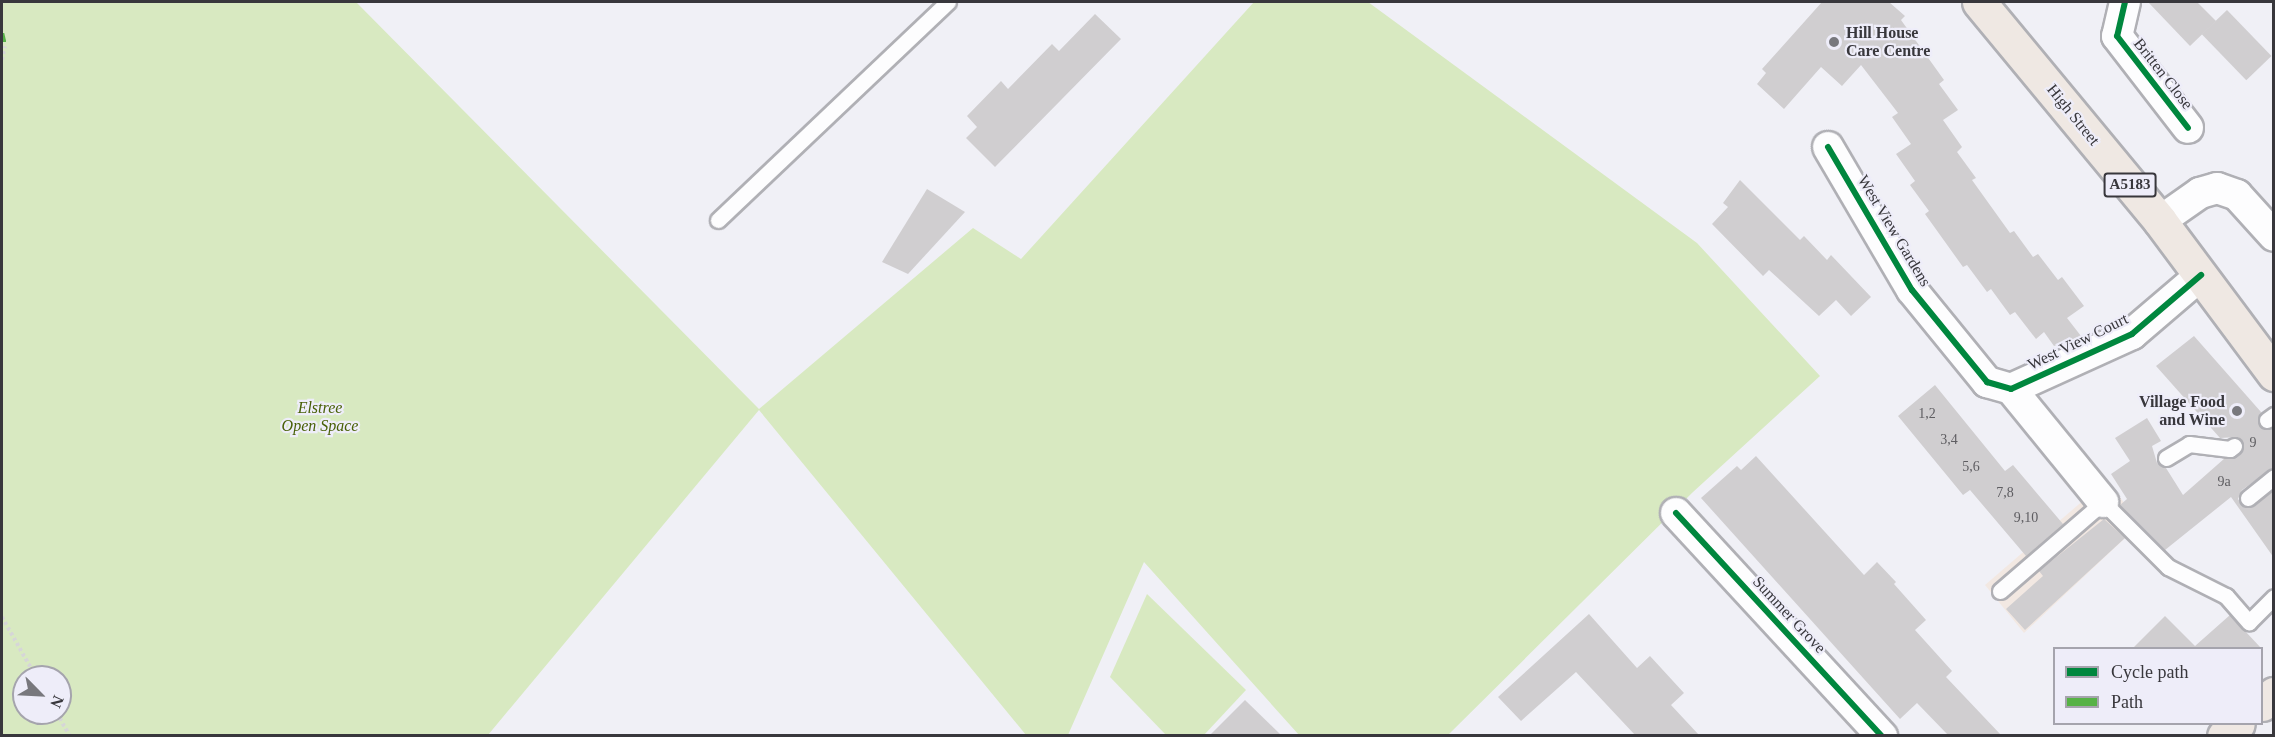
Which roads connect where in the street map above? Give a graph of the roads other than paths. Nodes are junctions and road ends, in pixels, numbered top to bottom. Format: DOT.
graph roads {
  1 [pos="948,2"];
  2 [pos="1979,2"];
  3 [pos="2125,2"];
  4 [pos="2188,128"];
  5 [pos="1828,147"];
  6 [pos="718,220"];
  7 [pos="2160,221"];
  8 [pos="2274,236"];
  9 [pos="2201,275"];
  10 [pos="2274,374"];
  11 [pos="1999,386"];
  12 [pos="2234,446"];
  13 [pos="2166,458"];
  14 [pos="2274,477"];
  15 [pos="2248,498"];
  16 [pos="2103,502"];
  17 [pos="1676,513"];
  18 [pos="2000,591"];
  19 [pos="2274,597"];
  20 [pos="2236,725"];
  21 [pos="1882,735"];
  22 [pos="2224,735"];
  1 -- 6 [label="lane"];
  2 -- 7 [label="main road, High Street / A5183"];
  3 -- 4 [label="street, Britten Close"];
  5 -- 11 [label="street, West View Gardens"];
  7 -- 8 [label="street"];
  7 -- 9 [label="main road, High Street / A5183"];
  9 -- 10 [label="main road, High Street / A5183"];
  9 -- 11 [label="street, West View Court"];
  11 -- 16 [label="street"];
  12 -- 13 [label="lane"];
  14 -- 15 [label="lane"];
  16 -- 18 [label="lane"];
  16 -- 19 [label="lane"];
  17 -- 21 [label="street, Summer Grove"];
  20 -- 22 [label="main road"];
}
